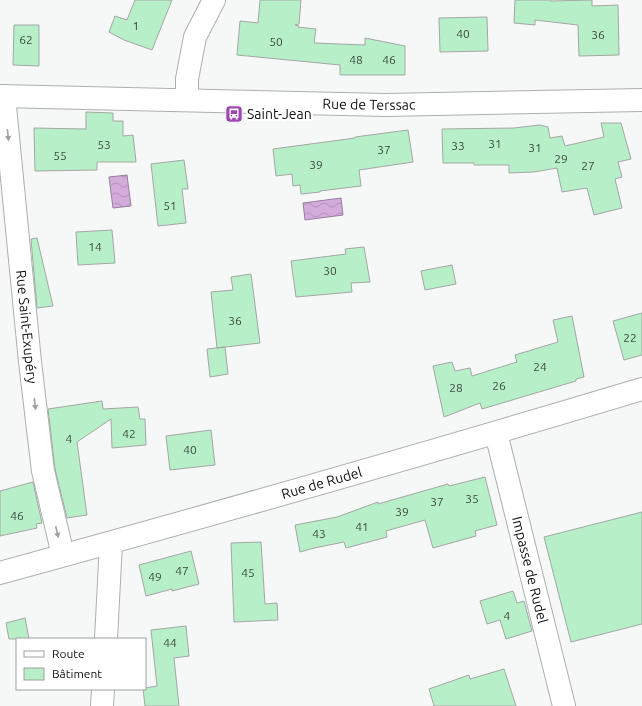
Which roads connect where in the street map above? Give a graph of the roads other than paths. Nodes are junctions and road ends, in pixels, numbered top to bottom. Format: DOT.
graph roads {
  1 [pos="214,0"];
  2 [pos="2,96"];
  3 [pos="186,100"];
  4 [pos="642,100"];
  5 [pos="642,389"];
  6 [pos="496,433"];
  7 [pos="111,543"];
  8 [pos="63,555"];
  9 [pos="0,573"];
  10 [pos="106,638"];
  11 [pos="103,690"];
  12 [pos="102,706"];
  13 [pos="564,706"];
  1 -- 3 [label="street"];
  2 -- 3 [label="street, Rue de Terssac"];
  2 -- 8 [label="street, Rue Saint-Exupéry, one-way"];
  3 -- 4 [label="street, Rue de Terssac"];
  5 -- 6 [label="street, Rue de Rudel"];
  6 -- 7 [label="street, Rue de Rudel"];
  6 -- 13 [label="street, Impasse de Rudel"];
  7 -- 8 [label="street, Rue de Rudel"];
  7 -- 10 [label="street"];
  8 -- 9 [label="street, Rue de Rudel"];
  11 -- 12 [label="street"];
}
